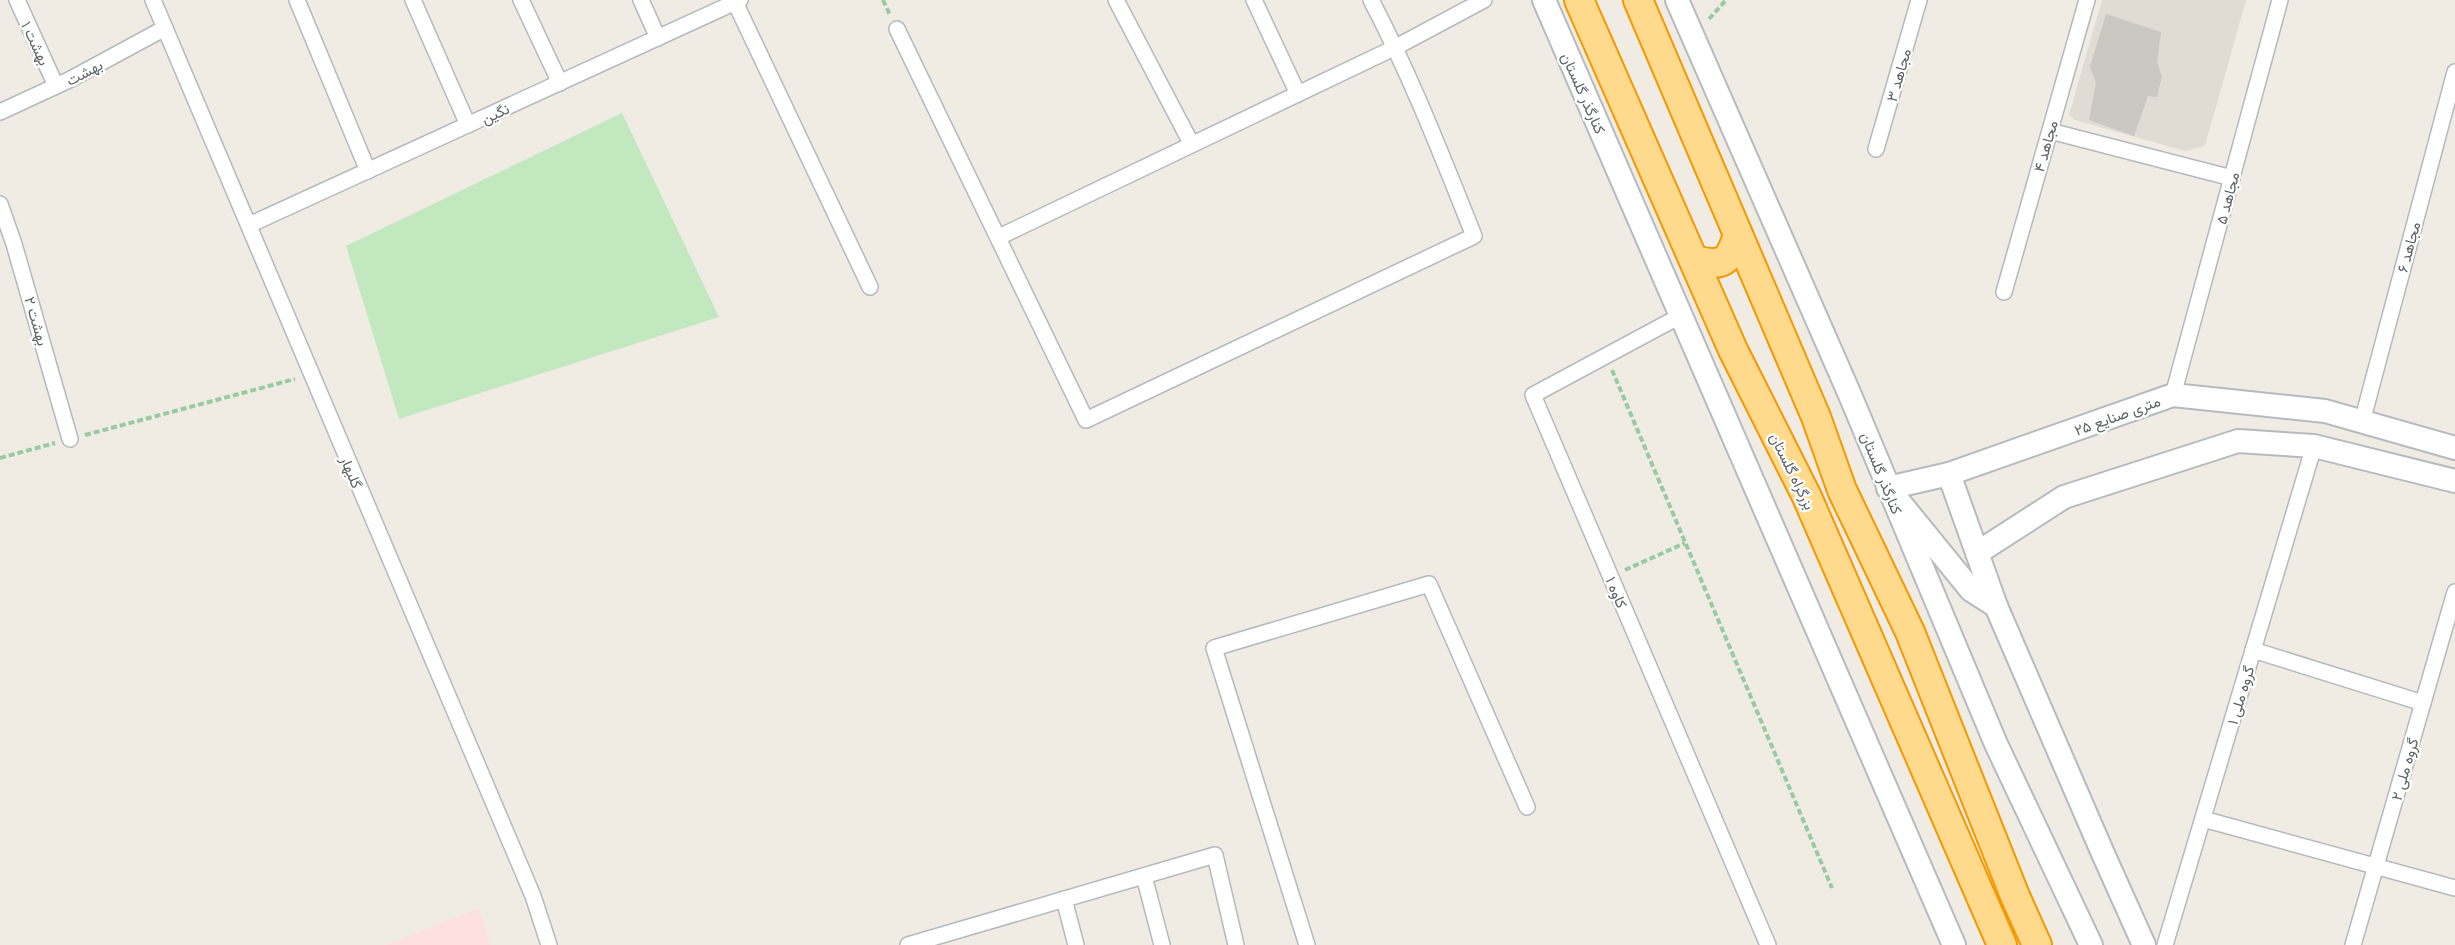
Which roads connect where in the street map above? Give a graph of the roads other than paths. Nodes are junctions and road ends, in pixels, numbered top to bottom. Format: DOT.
graph roads {
  1 [pos="17,0"];
  2 [pos="153,0"];
  3 [pos="297,0"];
  4 [pos="413,0"];
  5 [pos="521,0"];
  6 [pos="641,0"];
  7 [pos="1116,0"];
  8 [pos="1254,0"];
  9 [pos="1371,0"];
  10 [pos="1484,0"];
  11 [pos="1544,0"];
  12 [pos="1579,0"];
  13 [pos="1638,0"];
  14 [pos="1677,0"];
  15 [pos="1919,0"];
  16 [pos="2087,0"];
  17 [pos="2280,0"];
  18 [pos="737,1"];
  19 [pos="165,28"];
  20 [pos="897,29"];
  21 [pos="658,38"];
  22 [pos="1396,47"];
  23 [pos="2455,72"];
  24 [pos="560,83"];
  25 [pos="56,86"];
  26 [pos="1298,94"];
  27 [pos="0,112"];
  28 [pos="468,125"];
  29 [pos="2050,131"];
  30 [pos="1191,143"];
  31 [pos="1876,149"];
  32 [pos="368,171"];
  33 [pos="2232,178"];
  34 [pos="0,204"];
  35 [pos="249,225"];
  36 [pos="1738,235"];
  37 [pos="999,237"];
  38 [pos="1694,260"];
  39 [pos="1756,277"];
  40 [pos="870,286"];
  41 [pos="2004,292"];
  42 [pos="1711,298"];
  43 [pos="1682,315"];
  44 [pos="2174,395"];
  45 [pos="2325,411"];
  46 [pos="2362,422"];
  47 [pos="70,439"];
  48 [pos="2314,446"];
  49 [pos="2455,448"];
  50 [pos="1949,474"];
  51 [pos="2455,481"];
  52 [pos="1888,488"];
  53 [pos="1977,553"];
  54 [pos="2455,592"];
  55 [pos="1996,606"];
  56 [pos="2253,650"];
  57 [pos="2423,703"];
  58 [pos="1527,807"];
  59 [pos="2203,819"];
  60 [pos="2376,866"];
  61 [pos="1144,876"];
  62 [pos="2455,888"];
  63 [pos="1064,899"];
  64 [pos="549,945"];
  65 [pos="908,945"];
  66 [pos="1076,945"];
  67 [pos="1161,945"];
  68 [pos="1236,945"];
  69 [pos="1307,945"];
  70 [pos="1768,945"];
  71 [pos="1954,945"];
  72 [pos="2002,945"];
  73 [pos="2037,945"];
  74 [pos="2091,945"];
  75 [pos="2145,945"];
  76 [pos="2165,945"];
  77 [pos="2353,945"];
  1 -- 25 [label="street, بهشت ۱"];
  2 -- 19 [label="street, گلبهار"];
  3 -- 32 [label="street"];
  4 -- 28 [label="street"];
  5 -- 24 [label="street"];
  6 -- 21 [label="street"];
  7 -- 30 [label="street"];
  8 -- 26 [label="street"];
  9 -- 22 [label="street"];
  10 -- 22 [label="street"];
  11 -- 43 [label="street, کنارگذر گلستان"];
  12 -- 38 [label="highway, بزرگراه گلستان"];
  13 -- 36 [label="highway"];
  14 -- 52 [label="street, کنارگذر گلستان"];
  15 -- 31 [label="street, مجاهد ۳"];
  16 -- 29 [label="street, مجاهد ۴"];
  17 -- 33 [label="street, ۵ مجاهد"];
  18 -- 21 [label="street, نگین"];
  18 -- 40 [label="street"];
  19 -- 25 [label="street, بهشت"];
  19 -- 35 [label="street, گلبهار"];
  20 -- 37 [label="street"];
  21 -- 24 [label="street, نگین"];
  22 -- 26 [label="street"];
  22 -- 37 [label="street"];
  23 -- 46 [label="street, ۶ مجاهد"];
  24 -- 28 [label="street, نگین"];
  25 -- 27 [label="street, بهشت"];
  26 -- 30 [label="street"];
  28 -- 32 [label="street, نگین"];
  29 -- 33 [label="street"];
  29 -- 41 [label="street, مجاهد ۴"];
  30 -- 37 [label="street"];
  32 -- 35 [label="street, نگین"];
  33 -- 44 [label="street, ۵ مجاهد"];
  34 -- 47 [label="street, بهشت ۲"];
  35 -- 64 [label="street, گلبهار"];
  36 -- 38 [label="highway"];
  36 -- 39 [label="highway"];
  38 -- 42 [label="highway, بزرگراه گلستان"];
  39 -- 42 [label="highway"];
  39 -- 73 [label="highway"];
  42 -- 72 [label="highway, بزرگراه گلستان"];
  43 -- 70 [label="street, کاوه ۱"];
  43 -- 71 [label="street, کنارگذر گلستان"];
  44 -- 45 [label="street, ۲۵ متری صنایع"];
  44 -- 50 [label="street, ۲۵ متری صنایع"];
  45 -- 46 [label="street, ۲۵ متری صنایع"];
  45 -- 48 [label="street"];
  46 -- 49 [label="street, ۲۵ متری صنایع"];
  48 -- 51 [label="street"];
  48 -- 53 [label="street"];
  48 -- 56 [label="street, گروه ملی ۱"];
  50 -- 52 [label="street, ۲۵ متری صنایع"];
  50 -- 53 [label="street"];
  52 -- 55 [label="street"];
  52 -- 74 [label="street, کنارگذر گلستان"];
  53 -- 55 [label="street"];
  54 -- 57 [label="street, گروه ملی ۲"];
  55 -- 75 [label="street"];
  56 -- 57 [label="street"];
  56 -- 59 [label="street, گروه ملی ۱"];
  57 -- 60 [label="street, گروه ملی ۲"];
  58 -- 69 [label="street"];
  59 -- 60 [label="street"];
  59 -- 76 [label="street, گروه ملی ۱"];
  60 -- 62 [label="street"];
  60 -- 77 [label="street, گروه ملی ۲"];
  61 -- 63 [label="street"];
  61 -- 67 [label="street"];
  61 -- 68 [label="street"];
  63 -- 65 [label="street"];
  63 -- 66 [label="street"];
}
